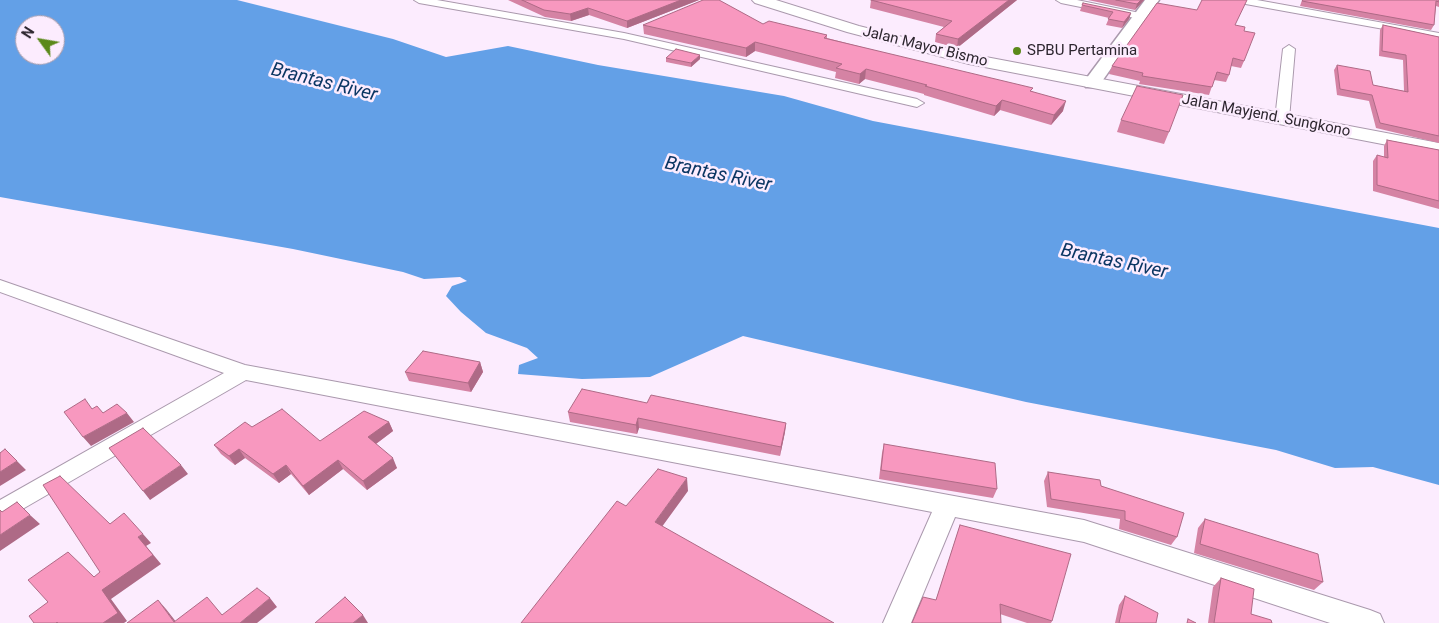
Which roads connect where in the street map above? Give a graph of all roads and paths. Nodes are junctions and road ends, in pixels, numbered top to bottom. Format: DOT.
graph roads {
  1 [pos="420,0"];
  2 [pos="760,0"];
  3 [pos="1061,0"];
  4 [pos="1152,0"];
  5 [pos="1240,0"];
  6 [pos="1140,16"];
  7 [pos="644,27"];
  8 [pos="624,36"];
  9 [pos="1439,36"];
  10 [pos="1289,49"];
  11 [pos="1092,83"];
  12 [pos="917,103"];
  13 [pos="1282,119"];
  14 [pos="1439,149"];
  15 [pos="0,286"];
  16 [pos="243,372"];
  17 [pos="948,504"];
  18 [pos="0,512"];
  19 [pos="896,623"];
  20 [pos="1370,623"];
  1 -- 8 [label="street"];
  2 -- 11 [label="main road, Jalan Mayor Bismo"];
  3 -- 6 [label="street"];
  4 -- 6 [label="street"];
  5 -- 9 [label="street"];
  6 -- 11 [label="street"];
  7 -- 8 [label="street"];
  8 -- 12 [label="street"];
  10 -- 13 [label="street"];
  11 -- 13 [label="main road, Jalan Mayjend. Sungkono"];
  13 -- 14 [label="main road, Jalan Mayjend. Sungkono"];
  15 -- 16 [label="street"];
  16 -- 17 [label="street"];
  16 -- 18 [label="street"];
  17 -- 19 [label="street"];
  17 -- 20 [label="street"];
}
